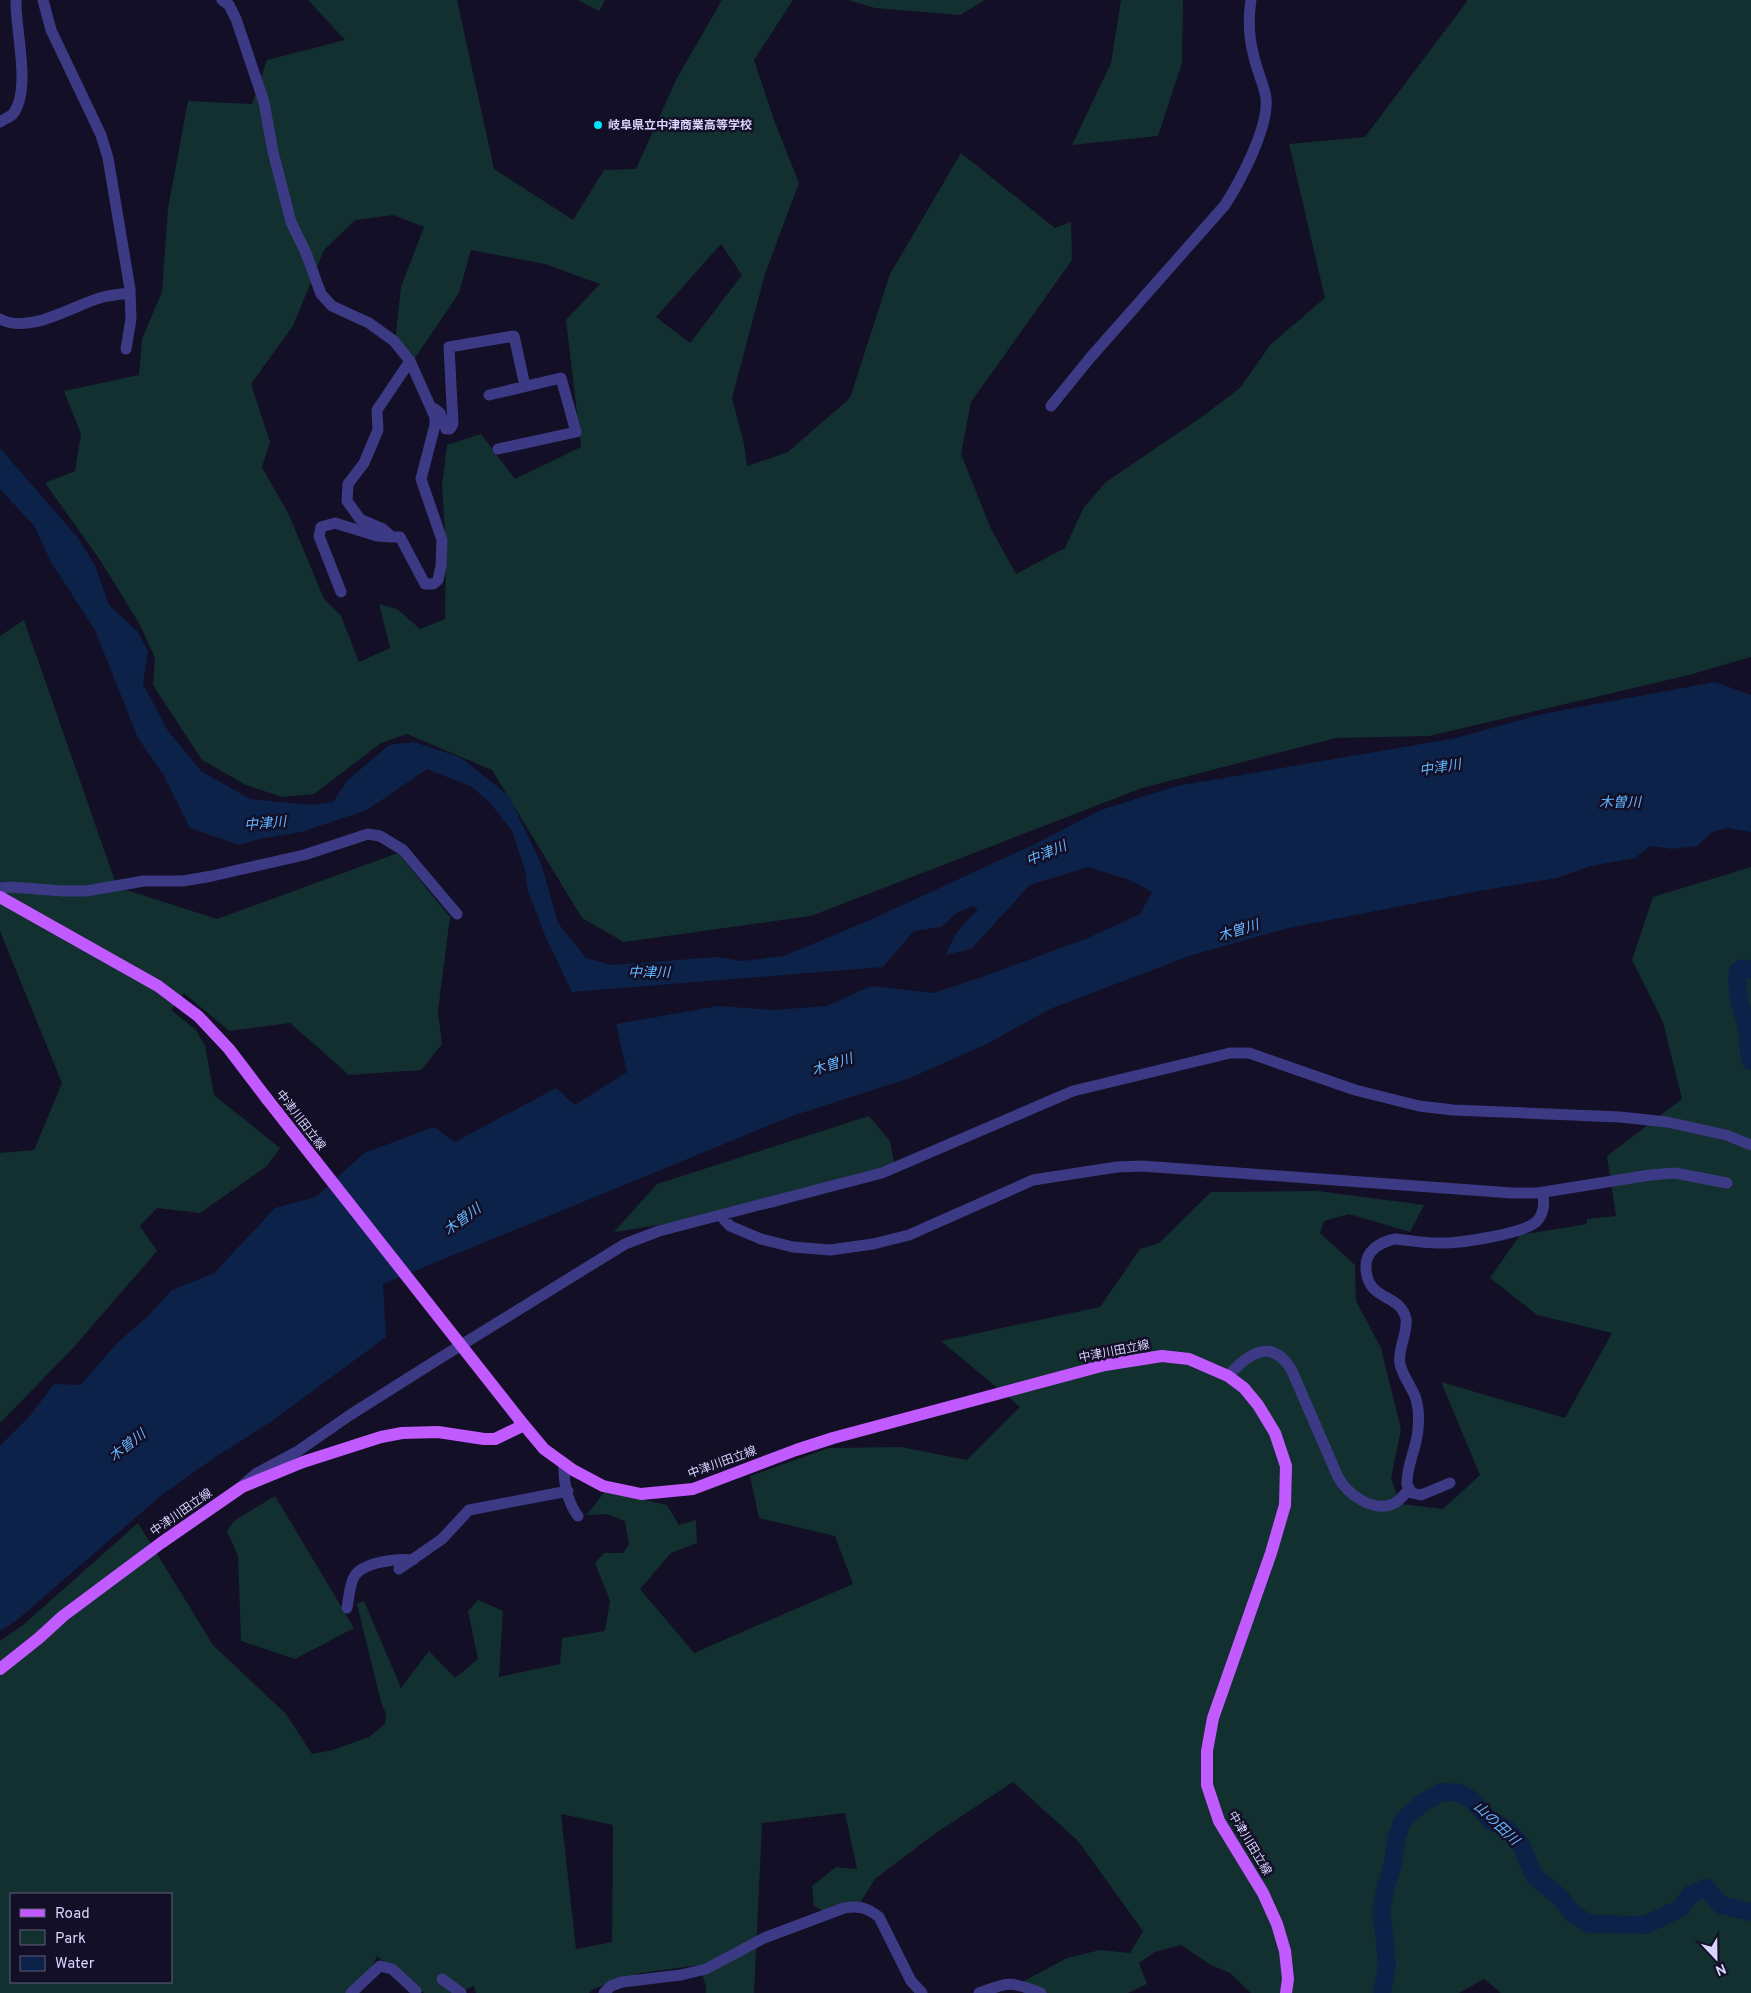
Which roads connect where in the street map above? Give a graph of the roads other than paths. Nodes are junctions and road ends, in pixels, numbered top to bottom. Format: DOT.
graph roads {
  1 [pos="16,0"];
  2 [pos="43,0"];
  3 [pos="222,0"];
  4 [pos="1251,0"];
  5 [pos="0,122"];
  6 [pos="130,292"];
  7 [pos="0,319"];
  8 [pos="126,349"];
  9 [pos="410,361"];
  10 [pos="524,386"];
  11 [pos="489,395"];
  12 [pos="430,405"];
  13 [pos="1051,406"];
  14 [pos="498,449"];
  15 [pos="392,537"];
  16 [pos="341,592"];
  17 [pos="0,888"];
  18 [pos="0,897"];
  19 [pos="457,914"];
  20 [pos="1751,1145"];
  21 [pos="1727,1183"];
  22 [pos="1543,1192"];
  23 [pos="721,1216"];
  24 [pos="1228,1376"];
  25 [pos="522,1422"];
  26 [pos="300,1457"];
  27 [pos="564,1464"];
  28 [pos="1450,1483"];
  29 [pos="1409,1489"];
  30 [pos="568,1491"];
  31 [pos="578,1516"];
  32 [pos="413,1560"];
  33 [pos="399,1569"];
  34 [pos="347,1608"];
  35 [pos="0,1670"];
  36 [pos="442,1978"];
  37 [pos="416,1990"];
  38 [pos="351,1993"];
  39 [pos="461,1993"];
  40 [pos="604,1993"];
  41 [pos="922,1993"];
  42 [pos="981,1993"];
  43 [pos="1041,1993"];
  44 [pos="1286,1993"];
  1 -- 5 [label="street"];
  2 -- 6 [label="street"];
  3 -- 9 [label="street"];
  4 -- 13 [label="street"];
  6 -- 7 [label="street"];
  6 -- 8 [label="street"];
  9 -- 12 [label="street"];
  9 -- 15 [label="street"];
  10 -- 11 [label="street"];
  10 -- 12 [label="street"];
  10 -- 14 [label="street"];
  12 -- 15 [label="street"];
  15 -- 16 [label="street"];
  17 -- 19 [label="street"];
  18 -- 25 [label="main road, 中津川田立線, bridge"];
  20 -- 23 [label="street"];
  21 -- 22 [label="street"];
  22 -- 23 [label="street"];
  22 -- 29 [label="street"];
  23 -- 26 [label="street"];
  24 -- 27 [label="main road, 中津川田立線"];
  24 -- 29 [label="street"];
  24 -- 44 [label="main road, 中津川田立線"];
  25 -- 26 [label="main road, 中津川田立線"];
  25 -- 27 [label="main road, 中津川田立線"];
  26 -- 35 [label="main road, 中津川田立線"];
  27 -- 30 [label="street"];
  28 -- 29 [label="street"];
  30 -- 31 [label="street"];
  30 -- 32 [label="street"];
  32 -- 33 [label="street"];
  32 -- 34 [label="street"];
  36 -- 39 [label="street"];
  37 -- 38 [label="street"];
  40 -- 41 [label="street"];
  42 -- 43 [label="street"];
}
